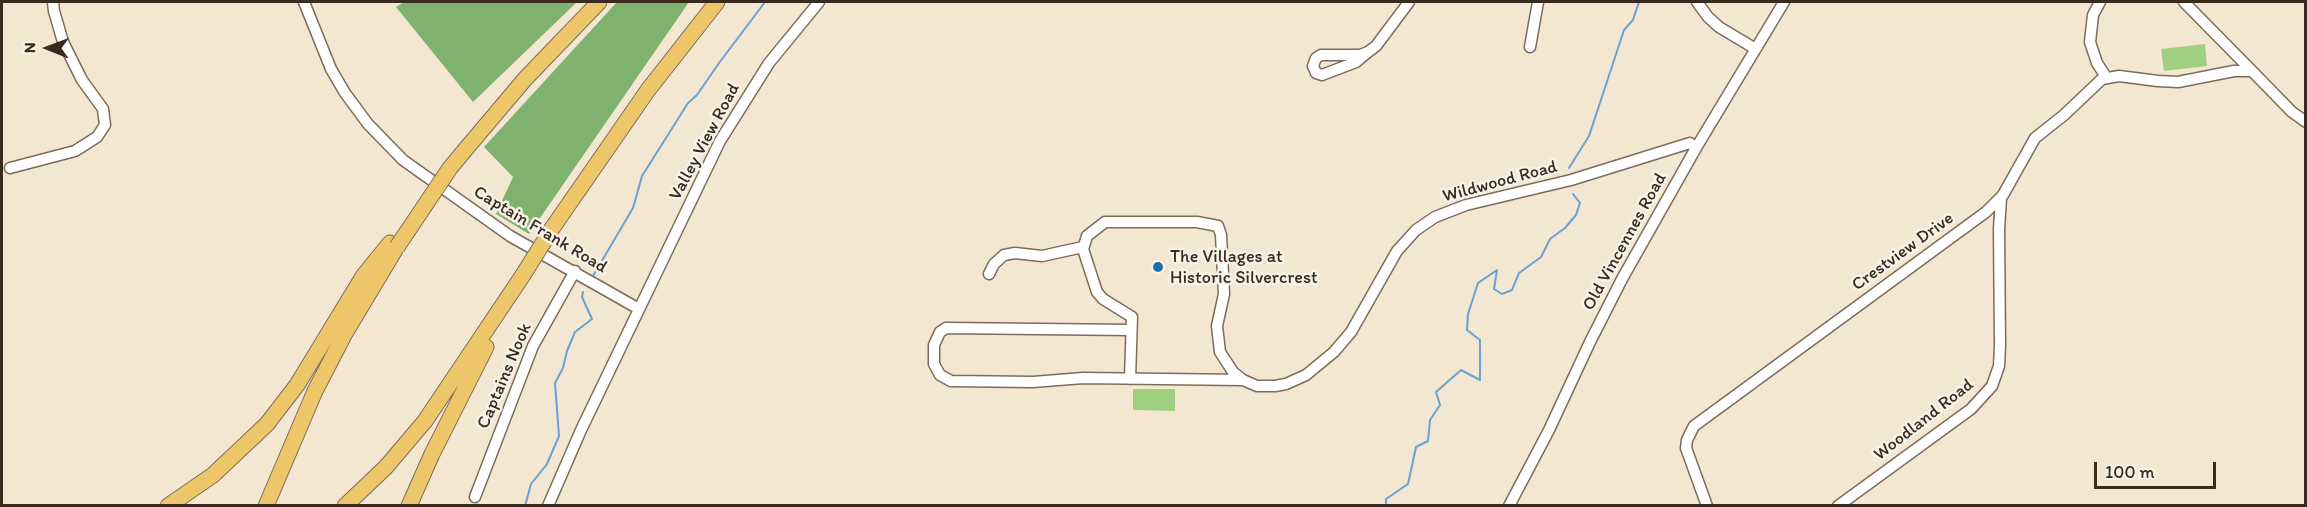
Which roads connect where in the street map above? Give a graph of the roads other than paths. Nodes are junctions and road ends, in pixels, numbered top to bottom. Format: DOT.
graph roads {
  1 [pos="53,2"];
  2 [pos="304,2"];
  3 [pos="599,2"];
  4 [pos="717,2"];
  5 [pos="819,2"];
  6 [pos="1409,2"];
  7 [pos="1538,2"];
  8 [pos="1697,2"];
  9 [pos="1784,2"];
  10 [pos="2100,2"];
  11 [pos="2184,2"];
  12 [pos="1530,47"];
  13 [pos="1754,48"];
  14 [pos="1368,52"];
  15 [pos="2252,70"];
  16 [pos="2106,77"];
  17 [pos="2306,122"];
  18 [pos="1696,148"];
  19 [pos="10,168"];
  20 [pos="2001,198"];
  21 [pos="394,245"];
  22 [pos="1083,247"];
  23 [pos="574,271"];
  24 [pos="989,274"];
  25 [pos="523,275"];
  26 [pos="639,309"];
  27 [pos="1131,330"];
  28 [pos="1130,379"];
  29 [pos="1243,380"];
  30 [pos="475,497"];
  31 [pos="168,506"];
  32 [pos="266,506"];
  33 [pos="345,506"];
  34 [pos="409,506"];
  35 [pos="548,506"];
  36 [pos="1509,506"];
  37 [pos="1707,506"];
  38 [pos="1838,506"];
  1 -- 19 [label="street"];
  2 -- 23 [label="street, Captain Frank Road"];
  3 -- 21 [label="highway, bridge"];
  4 -- 25 [label="highway, bridge"];
  5 -- 26 [label="street, Valley View Road"];
  6 -- 14 [label="street"];
  7 -- 12 [label="street"];
  8 -- 13 [label="street"];
  9 -- 13 [label="street, Old Vincennes Road"];
  10 -- 16 [label="street"];
  11 -- 15 [label="street"];
  13 -- 18 [label="street, Old Vincennes Road"];
  15 -- 16 [label="street"];
  15 -- 17 [label="street"];
  16 -- 20 [label="street, Crestview Drive"];
  18 -- 29 [label="street, Wildwood Road"];
  18 -- 36 [label="street, Old Vincennes Road"];
  20 -- 37 [label="street, Crestview Drive"];
  20 -- 38 [label="street, Woodland Road"];
  21 -- 31 [label="highway"];
  21 -- 32 [label="highway"];
  22 -- 24 [label="street"];
  22 -- 27 [label="street"];
  22 -- 29 [label="street"];
  23 -- 26 [label="street, Captain Frank Road"];
  23 -- 30 [label="street, Captains Nook"];
  25 -- 33 [label="highway"];
  25 -- 34 [label="highway"];
  26 -- 35 [label="street"];
  27 -- 28 [label="street"];
  27 -- 28 [label="street"];
  28 -- 29 [label="street"];
}
